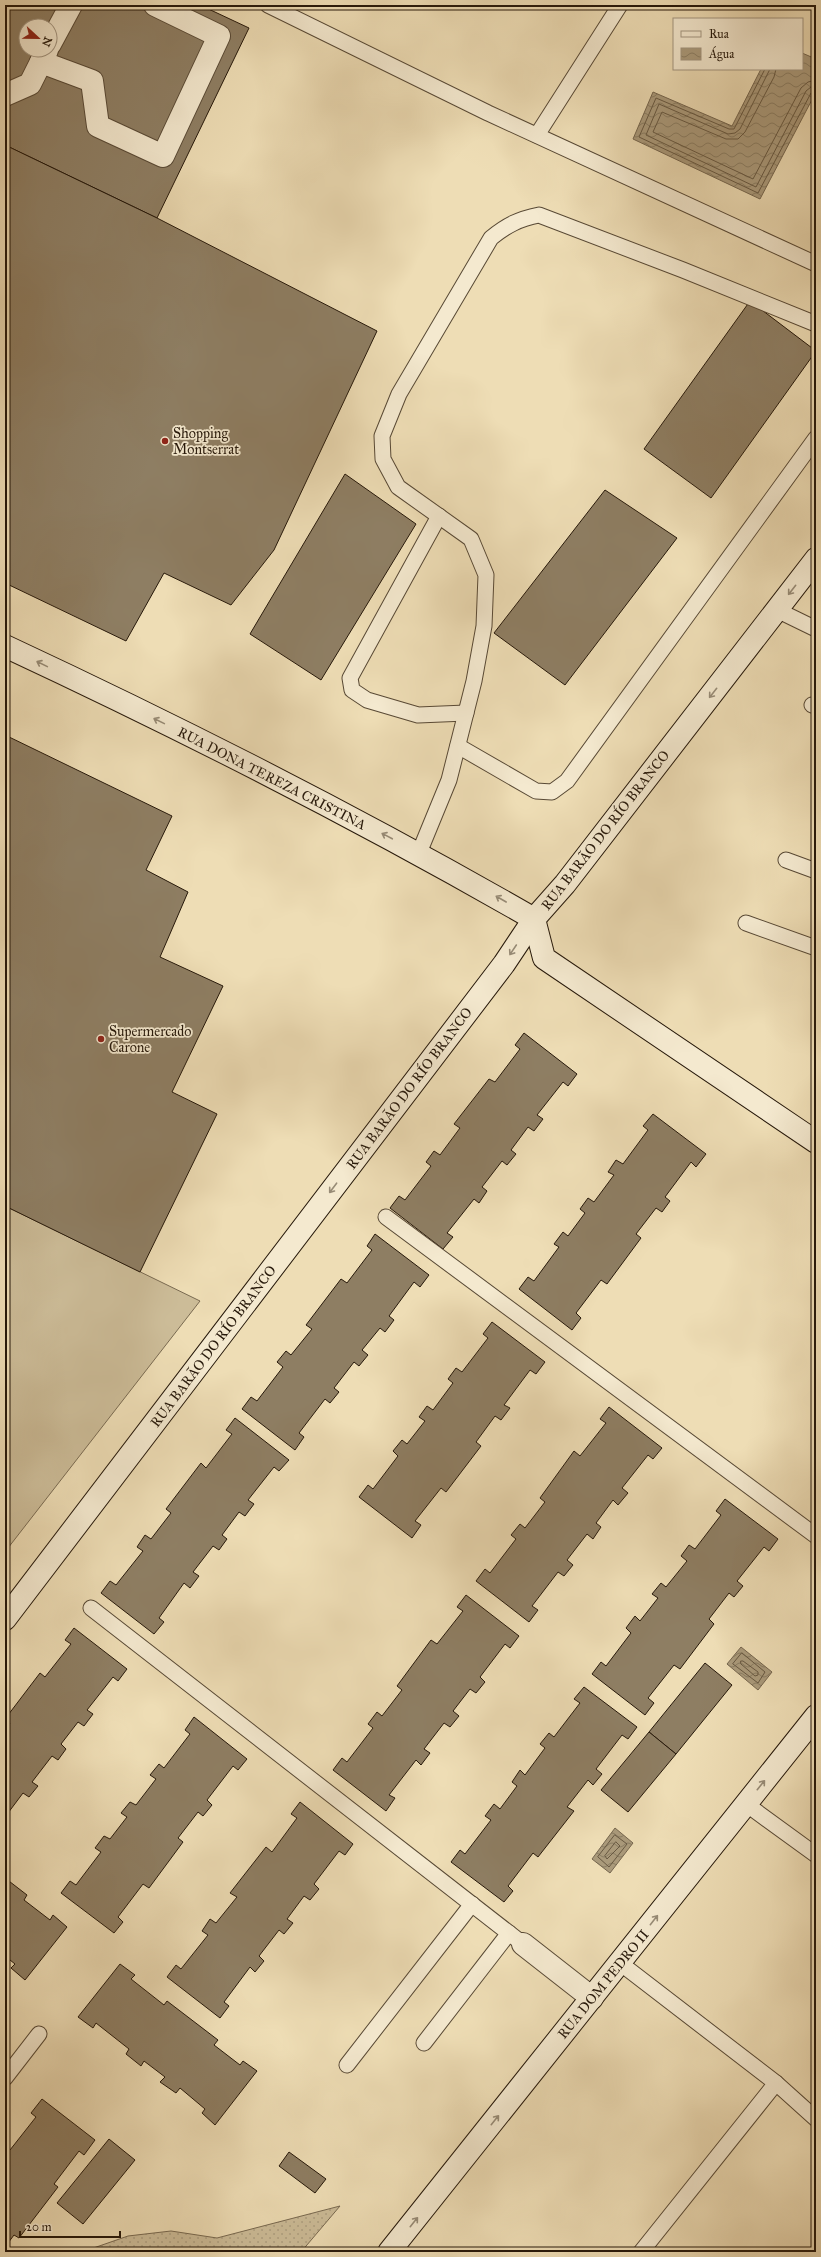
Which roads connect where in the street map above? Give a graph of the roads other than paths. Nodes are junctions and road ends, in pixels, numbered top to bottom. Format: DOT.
graph roads {
  1 [pos="70,5"];
  2 [pos="155,5"];
  3 [pos="620,5"];
  4 [pos="272,6"];
  5 [pos="58,28"];
  6 [pos="43,58"];
  7 [pos="56,58"];
  8 [pos="5,96"];
  9 [pos="537,135"];
  10 [pos="816,264"];
  11 [pos="816,324"];
  12 [pos="816,438"];
  13 [pos="439,516"];
  14 [pos="816,559"];
  15 [pos="777,610"];
  16 [pos="816,629"];
  17 [pos="7,651"];
  18 [pos="466,713"];
  19 [pos="458,746"];
  20 [pos="419,853"];
  21 [pos="786,860"];
  22 [pos="816,871"];
  23 [pos="534,919"];
  24 [pos="746,923"];
  25 [pos="816,948"];
  26 [pos="816,1142"];
  27 [pos="386,1216"];
  28 [pos="816,1536"];
  29 [pos="91,1608"];
  30 [pos="5,1619"];
  31 [pos="816,1716"];
  32 [pos="746,1804"];
  33 [pos="816,1856"];
  34 [pos="472,1904"];
  35 [pos="516,1939"];
  36 [pos="620,1963"];
  37 [pos="592,1998"];
  38 [pos="38,2034"];
  39 [pos="424,2043"];
  40 [pos="347,2065"];
  41 [pos="5,2078"];
  42 [pos="776,2083"];
  43 [pos="816,2119"];
  44 [pos="389,2252"];
  45 [pos="641,2252"];
  1 -- 5 [label="street"];
  2 -- 7 [label="street"];
  3 -- 9 [label="lane"];
  4 -- 9 [label="lane"];
  6 -- 8 [label="street"];
  9 -- 10 [label="lane"];
  11 -- 13 [label="lane"];
  12 -- 19 [label="lane"];
  13 -- 18 [label="lane"];
  13 -- 18 [label="lane"];
  14 -- 15 [label="street, RUA BARÃO DO RÍO BRANCO, one-way"];
  15 -- 16 [label="lane"];
  15 -- 23 [label="street, RUA BARÃO DO RÍO BRANCO, one-way"];
  20 -- 17 [label="street, RUA DONA TEREZA CRISTINA, one-way"];
  18 -- 19 [label="lane"];
  19 -- 20 [label="lane"];
  23 -- 20 [label="street, RUA DONA TEREZA CRISTINA, one-way"];
  21 -- 22 [label="lane"];
  23 -- 26 [label="street"];
  23 -- 30 [label="street, RUA BARÃO DO RÍO BRANCO, one-way"];
  24 -- 25 [label="lane"];
  27 -- 28 [label="lane"];
  29 -- 34 [label="lane"];
  32 -- 31 [label="street, RUA DOM PEDRO II, one-way"];
  32 -- 33 [label="lane"];
  36 -- 32 [label="street, RUA DOM PEDRO II, one-way"];
  34 -- 35 [label="lane"];
  34 -- 40 [label="lane"];
  35 -- 37 [label="street"];
  35 -- 39 [label="lane"];
  36 -- 37 [label="street, RUA DOM PEDRO II"];
  36 -- 42 [label="lane"];
  44 -- 37 [label="street, RUA DOM PEDRO II, one-way"];
  38 -- 41 [label="lane"];
  42 -- 43 [label="lane"];
  42 -- 45 [label="lane"];
}
